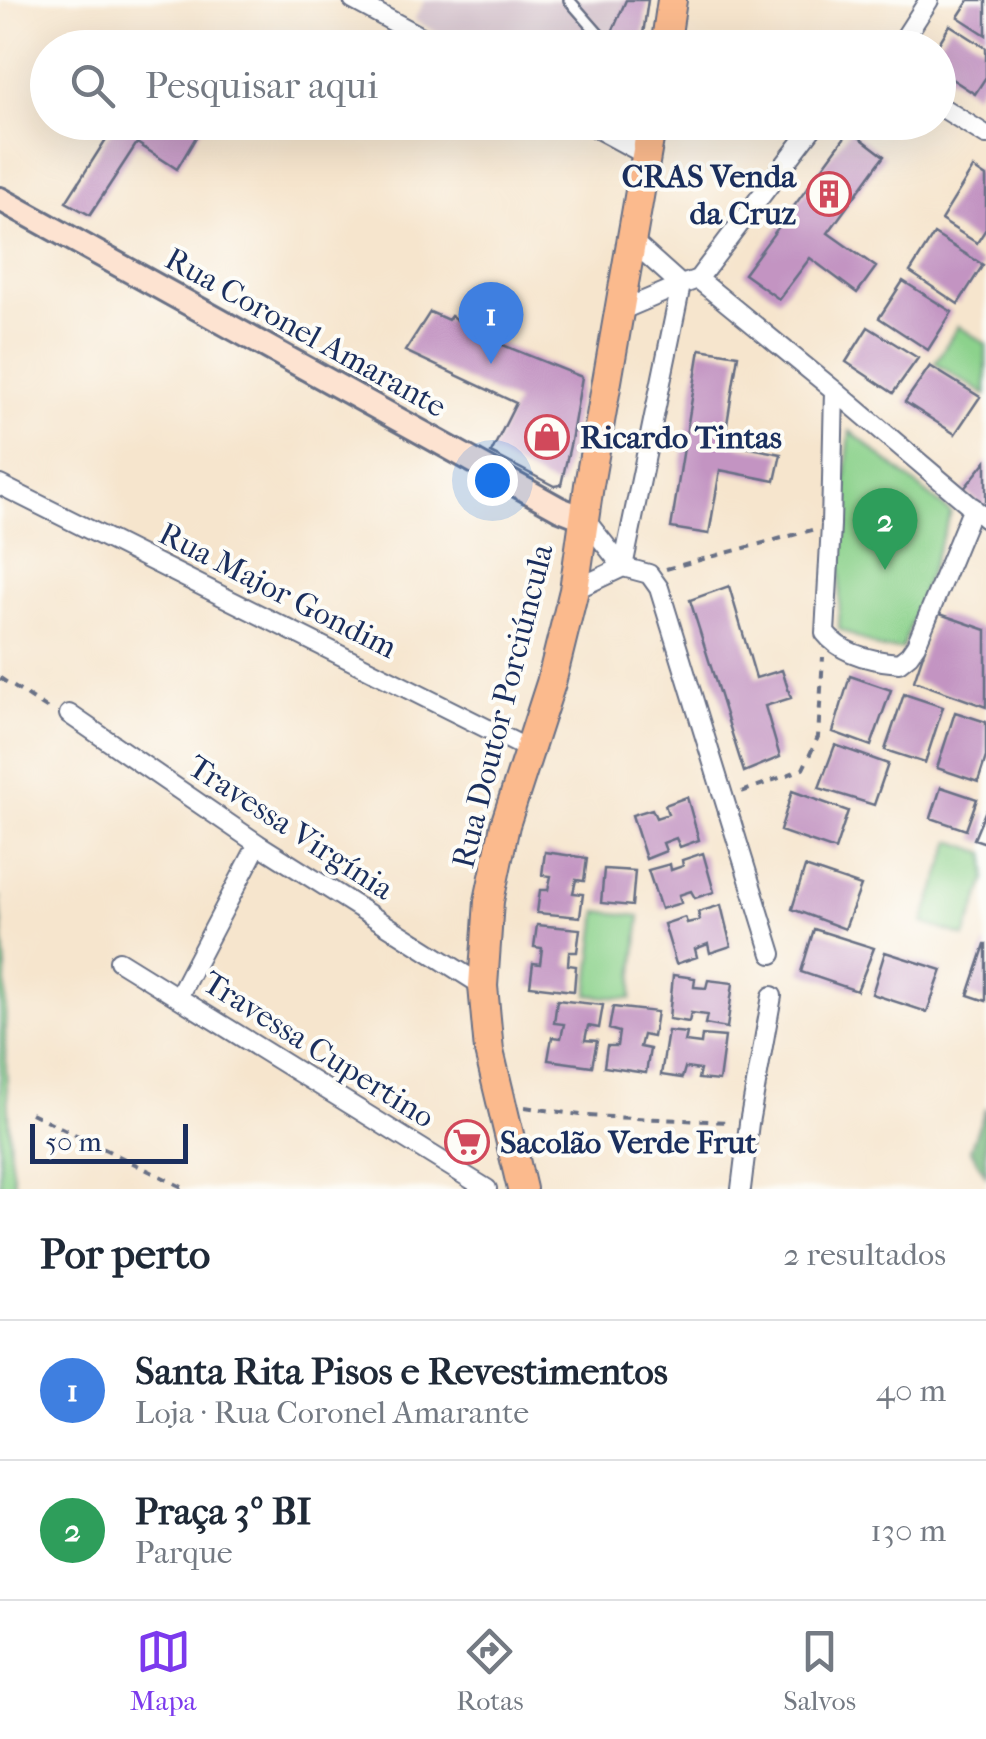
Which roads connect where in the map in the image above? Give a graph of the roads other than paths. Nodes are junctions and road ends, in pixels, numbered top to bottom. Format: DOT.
graph roads {
  1 [pos="352,0"];
  2 [pos="569,0"];
  3 [pos="672,0"];
  4 [pos="929,0"];
  5 [pos="408,30"];
  6 [pos="596,30"];
  7 [pos="668,30"];
  8 [pos="910,30"];
  9 [pos="956,117"];
  10 [pos="986,136"];
  11 [pos="619,140"];
  12 [pos="649,140"];
  13 [pos="803,140"];
  14 [pos="646,154"];
  15 [pos="0,199"];
  16 [pos="632,241"];
  17 [pos="689,282"];
  18 [pos="620,311"];
  19 [pos="834,390"];
  20 [pos="0,485"];
  21 [pos="979,513"];
  22 [pos="584,518"];
  23 [pos="623,568"];
  24 [pos="574,590"];
  25 [pos="69,714"];
  26 [pos="528,748"];
  27 [pos="258,844"];
  28 [pos="772,954"];
  29 [pos="119,961"];
  30 [pos="482,986"];
  31 [pos="772,996"];
  32 [pos="178,997"];
  33 [pos="487,1189"];
  34 [pos="522,1189"];
  35 [pos="741,1189"];
  1 -- 5 [label="street"];
  2 -- 6 [label="lane"];
  3 -- 7 [label="main road"];
  4 -- 8 [label="street"];
  9 -- 10 [label="street"];
  11 -- 14 [label="street"];
  12 -- 14 [label="main road, Rua Doutor Porciúncula"];
  13 -- 17 [label="street"];
  14 -- 16 [label="main road, Rua Doutor Porciúncula"];
  15 -- 22 [label="main road, Rua Coronel Amarante"];
  16 -- 17 [label="street"];
  16 -- 18 [label="main road, Rua Doutor Porciúncula"];
  17 -- 18 [label="street"];
  17 -- 19 [label="street"];
  17 -- 23 [label="street"];
  18 -- 22 [label="main road, Rua Doutor Porciúncula"];
  19 -- 21 [label="street"];
  19 -- 21 [label="street"];
  20 -- 26 [label="street, Rua Major Gondim"];
  22 -- 23 [label="street"];
  22 -- 24 [label="main road, Rua Doutor Porciúncula"];
  23 -- 24 [label="street"];
  23 -- 28 [label="street"];
  24 -- 26 [label="main road, Rua Doutor Porciúncula"];
  25 -- 27 [label="street, Travessa Virgínia"];
  26 -- 30 [label="main road, Rua Doutor Porciúncula"];
  27 -- 30 [label="street, Travessa Virgínia"];
  27 -- 32 [label="street"];
  29 -- 32 [label="street, Travessa Cupertino"];
  30 -- 34 [label="main road, Rua Doutor Porciúncula"];
  31 -- 35 [label="street"];
  32 -- 33 [label="street, Travessa Cupertino"];
}
